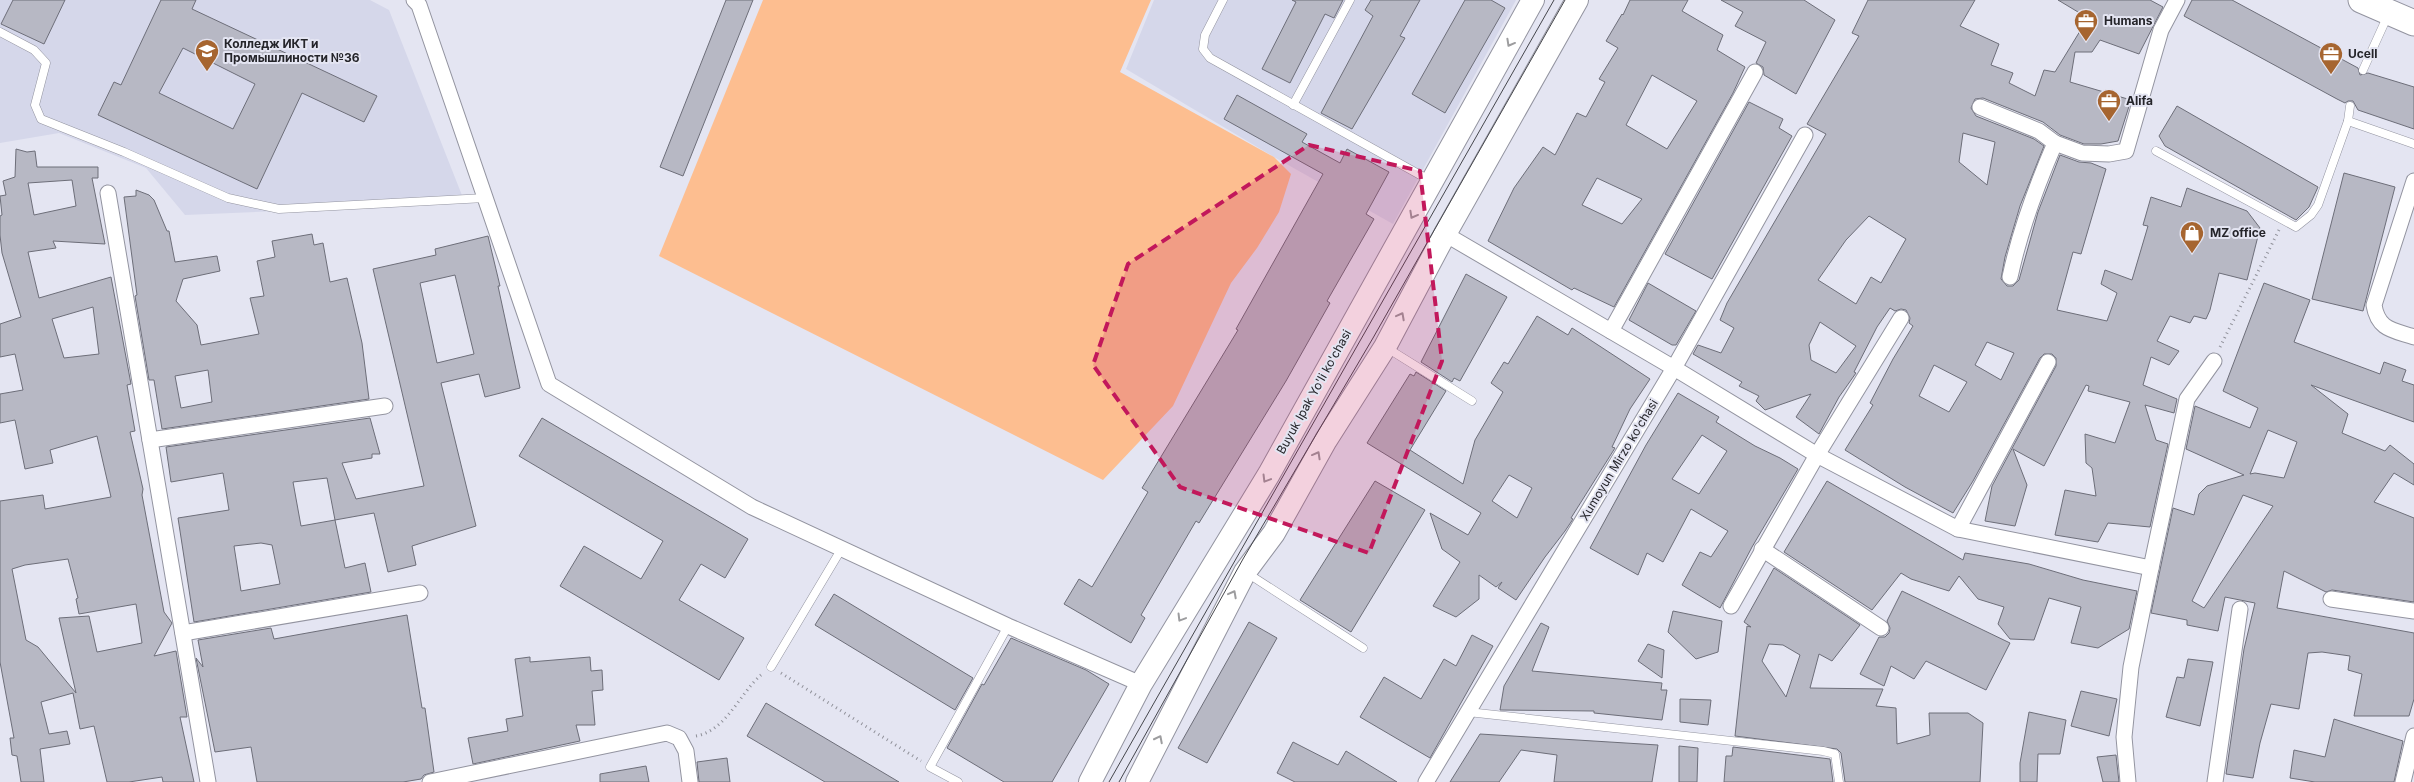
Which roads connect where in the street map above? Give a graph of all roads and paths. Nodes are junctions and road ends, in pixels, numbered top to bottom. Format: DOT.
graph roads {
  1 [pos="414,0"];
  2 [pos="1223,0"];
  3 [pos="1350,0"];
  4 [pos="1534,0"];
  5 [pos="1577,0"];
  6 [pos="2177,0"];
  7 [pos="2361,0"];
  8 [pos="2389,13"];
  9 [pos="2414,23"];
  10 [pos="0,32"];
  11 [pos="2363,70"];
  12 [pos="1755,72"];
  13 [pos="1293,105"];
  14 [pos="2350,106"];
  15 [pos="1980,107"];
  16 [pos="2348,121"];
  17 [pos="1805,135"];
  18 [pos="2055,143"];
  19 [pos="2414,144"];
  20 [pos="2156,151"];
  21 [pos="2414,180"];
  22 [pos="1432,181"];
  23 [pos="108,193"];
  24 [pos="485,198"];
  25 [pos="2283,220"];
  26 [pos="1445,234"];
  27 [pos="2010,277"];
  28 [pos="1900,318"];
  29 [pos="1611,331"];
  30 [pos="2414,337"];
  31 [pos="1385,347"];
  32 [pos="2214,361"];
  33 [pos="2048,362"];
  34 [pos="1674,368"];
  35 [pos="1472,400"];
  36 [pos="385,406"];
  37 [pos="150,440"];
  38 [pos="1817,455"];
  39 [pos="1958,529"];
  40 [pos="842,548"];
  41 [pos="1762,549"];
  42 [pos="2150,568"];
  43 [pos="1245,572"];
  44 [pos="420,593"];
  45 [pos="2331,599"];
  46 [pos="1731,606"];
  47 [pos="2240,609"];
  48 [pos="2414,611"];
  49 [pos="1008,626"];
  50 [pos="1881,628"];
  51 [pos="183,632"];
  52 [pos="1363,648"];
  53 [pos="771,667"];
  54 [pos="1141,684"];
  55 [pos="1468,712"];
  56 [pos="2414,736"];
  57 [pos="680,738"];
  58 [pos="930,767"];
  59 [pos="452,780"];
  60 [pos="208,782"];
  61 [pos="430,782"];
  62 [pos="690,782"];
  63 [pos="958,782"];
  64 [pos="1090,782"];
  65 [pos="1137,782"];
  66 [pos="1426,782"];
  67 [pos="1839,782"];
  68 [pos="2128,782"];
  69 [pos="2215,782"];
  70 [pos="2403,782"];
  1 -- 24 [label="street"];
  2 -- 13 [label="lane"];
  3 -- 13 [label="lane"];
  4 -- 22 [label="main road, Buyuk Ipak Yo'li ko'chasi, one-way"];
  5 -- 26 [label="main road"];
  6 -- 18 [label="street"];
  7 -- 8 [label="main road"];
  8 -- 9 [label="main road"];
  8 -- 11 [label="lane"];
  10 -- 24 [label="lane"];
  12 -- 29 [label="street"];
  13 -- 22 [label="lane"];
  14 -- 16 [label="lane"];
  15 -- 18 [label="street"];
  16 -- 19 [label="lane"];
  16 -- 25 [label="lane"];
  17 -- 34 [label="street, Xumoyun Mirzo ko'chasi"];
  18 -- 27 [label="street"];
  20 -- 25 [label="lane"];
  21 -- 30 [label="street"];
  22 -- 54 [label="main road, Buyuk Ipak Yo'li ko'chasi, one-way"];
  23 -- 37 [label="street"];
  24 -- 40 [label="street"];
  25 -- 32 [label="path"];
  26 -- 29 [label="street"];
  31 -- 26 [label="main road, one-way"];
  28 -- 38 [label="street"];
  29 -- 34 [label="street"];
  31 -- 35 [label="lane"];
  43 -- 31 [label="main road, one-way"];
  32 -- 42 [label="street"];
  33 -- 39 [label="street"];
  34 -- 38 [label="street"];
  34 -- 55 [label="street, Xumoyun Mirzo ko'chasi"];
  36 -- 37 [label="street"];
  37 -- 51 [label="street"];
  38 -- 39 [label="street"];
  38 -- 41 [label="street"];
  39 -- 42 [label="street"];
  40 -- 49 [label="street"];
  40 -- 53 [label="lane"];
  41 -- 46 [label="street"];
  41 -- 50 [label="street"];
  42 -- 68 [label="street"];
  43 -- 52 [label="lane"];
  65 -- 43 [label="main road, one-way"];
  44 -- 51 [label="street"];
  45 -- 48 [label="street"];
  47 -- 69 [label="street"];
  49 -- 54 [label="street"];
  49 -- 58 [label="lane"];
  51 -- 60 [label="street"];
  53 -- 57 [label="path"];
  53 -- 58 [label="path"];
  54 -- 64 [label="main road, Buyuk Ipak Yo'li ko'chasi"];
  55 -- 66 [label="street, Xumoyun Mirzo ko'chasi"];
  55 -- 67 [label="lane"];
  56 -- 70 [label="street"];
  57 -- 59 [label="street"];
  57 -- 62 [label="street"];
  58 -- 63 [label="lane"];
  59 -- 61 [label="street"];
}
